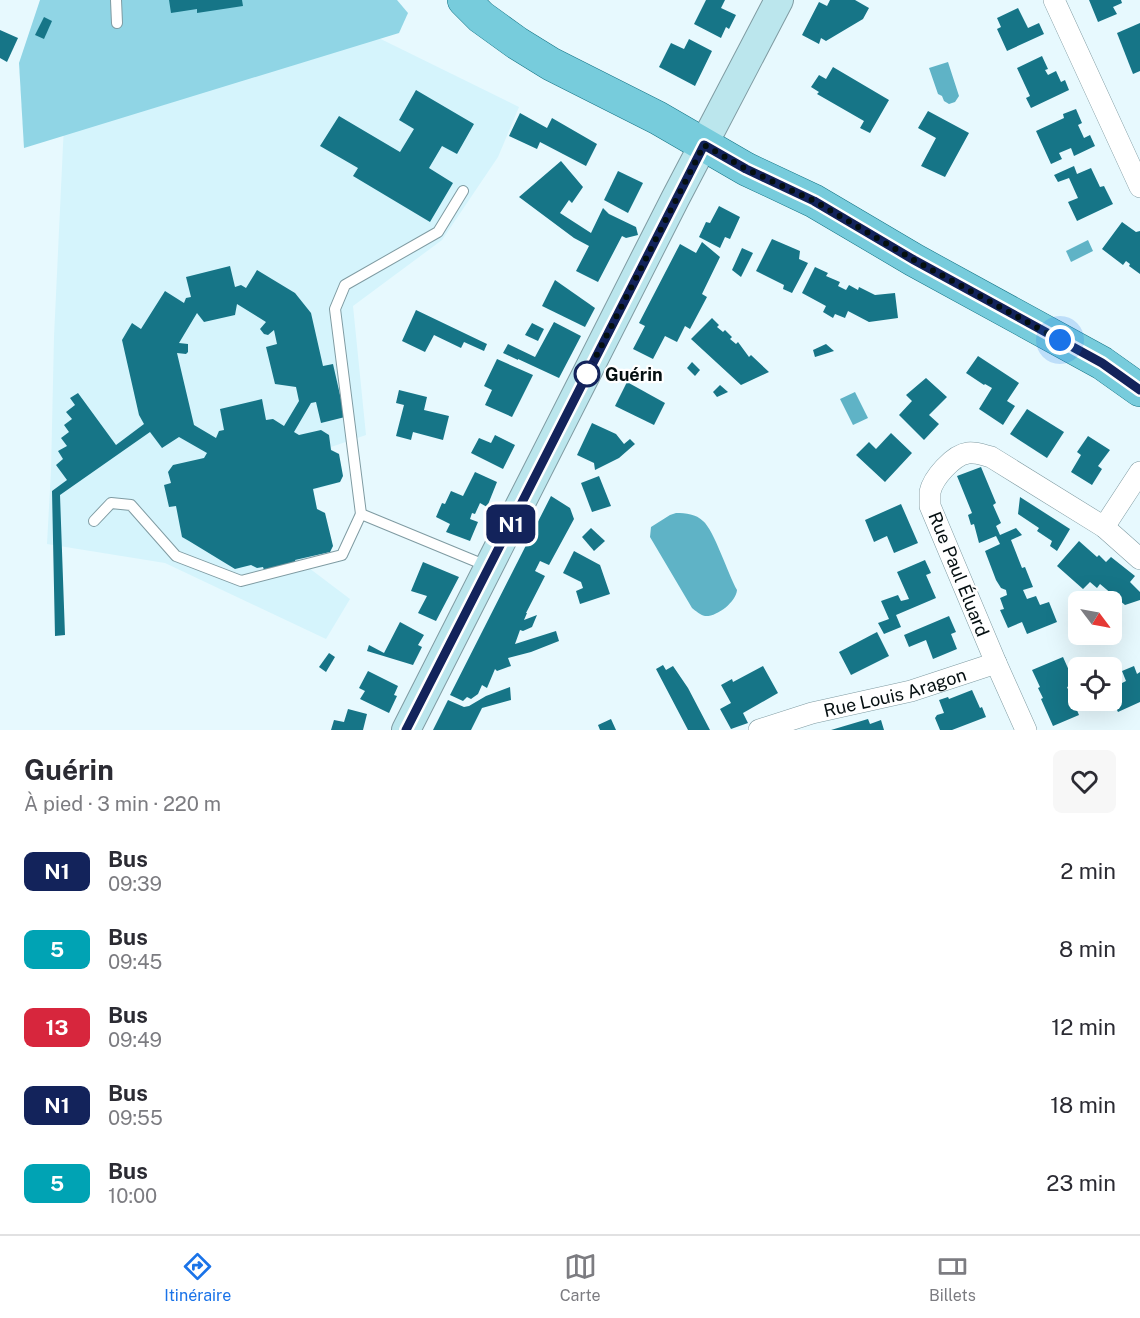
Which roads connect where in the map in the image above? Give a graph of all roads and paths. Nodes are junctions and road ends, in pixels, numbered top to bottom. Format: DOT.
graph roads {
  1 [pos="116,0"];
  2 [pos="464,0"];
  3 [pos="779,0"];
  4 [pos="1053,0"];
  5 [pos="117,23"];
  6 [pos="704,145"];
  7 [pos="1140,186"];
  8 [pos="463,191"];
  9 [pos="1140,390"];
  10 [pos="1140,472"];
  11 [pos="361,514"];
  12 [pos="94,521"];
  13 [pos="1104,526"];
  14 [pos="1140,559"];
  15 [pos="489,567"];
  16 [pos="996,663"];
  17 [pos="406,730"];
  18 [pos="759,730"];
  19 [pos="1026,730"];
  1 -- 5 [label="lane"];
  2 -- 6 [label="main road"];
  3 -- 6 [label="main road"];
  4 -- 7 [label="street"];
  6 -- 9 [label="main road"];
  6 -- 15 [label="main road"];
  8 -- 11 [label="lane"];
  10 -- 13 [label="street"];
  11 -- 12 [label="lane"];
  11 -- 15 [label="lane"];
  13 -- 14 [label="street, Rue Paul Éluard"];
  13 -- 16 [label="street, Rue Paul Éluard"];
  15 -- 17 [label="main road"];
  16 -- 18 [label="street, Rue Louis Aragon"];
  16 -- 19 [label="street, Rue Paul Éluard"];
}
